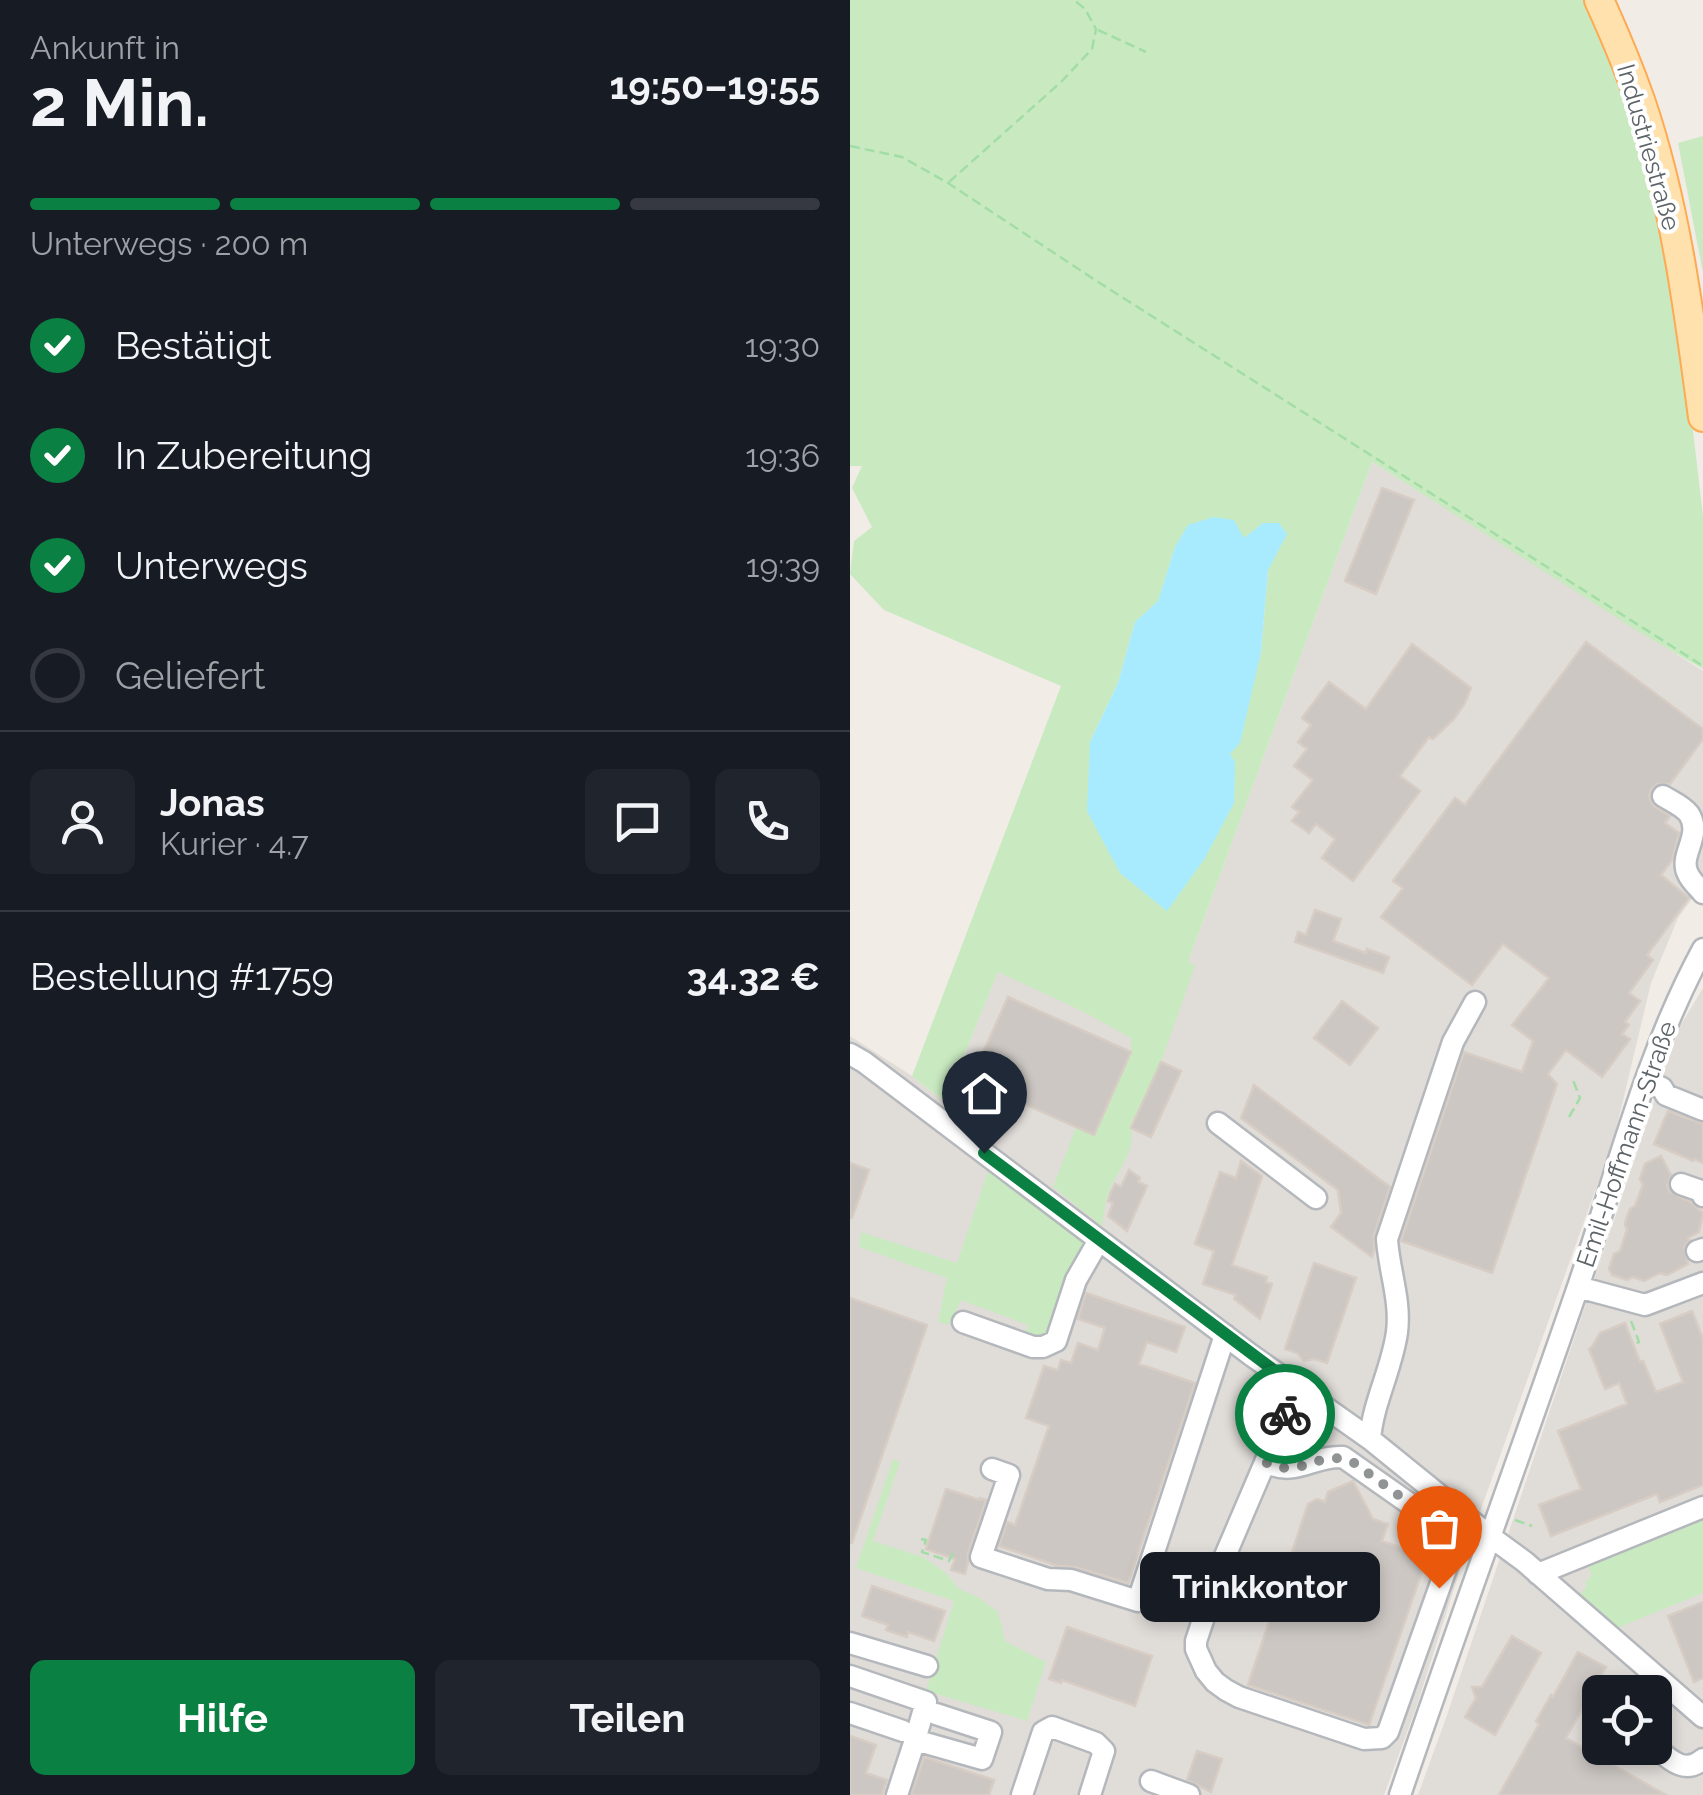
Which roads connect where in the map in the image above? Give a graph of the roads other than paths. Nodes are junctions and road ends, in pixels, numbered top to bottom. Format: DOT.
graph roads {
  1 [pos="1599,0"];
  2 [pos="1703,418"];
  3 [pos="1663,796"];
  4 [pos="1703,893"];
  5 [pos="1703,949"];
  6 [pos="1476,1002"];
  7 [pos="850,1054"];
  8 [pos="1646,1081"];
  9 [pos="1703,1110"];
  10 [pos="1218,1123"];
  11 [pos="1681,1184"];
  12 [pos="1703,1196"];
  13 [pos="1316,1198"];
  14 [pos="1100,1240"];
  15 [pos="1703,1283"];
  16 [pos="1578,1286"];
  17 [pos="963,1322"];
  18 [pos="1225,1335"];
  19 [pos="1299,1389"];
  20 [pos="1370,1439"];
  21 [pos="1265,1462"];
  22 [pos="992,1469"];
  23 [pos="1703,1507"];
  24 [pos="1491,1538"];
  25 [pos="1538,1574"];
  26 [pos="850,1642"];
  27 [pos="927,1666"];
  28 [pos="850,1676"];
  29 [pos="1693,1696"];
  30 [pos="850,1713"];
  31 [pos="936,1714"];
  32 [pos="1703,1717"];
  33 [pos="909,1735"];
  34 [pos="1703,1759"];
  35 [pos="1672,1761"];
  36 [pos="1151,1781"];
  37 [pos="897,1795"];
  38 [pos="1022,1795"];
  39 [pos="1090,1795"];
  40 [pos="1189,1795"];
  41 [pos="1400,1795"];
  1 -- 2 [label="main road, Industriestraße"];
  3 -- 4 [label="street"];
  5 -- 8 [label="street, Emil-Hoffmann-Straße"];
  6 -- 20 [label="street"];
  7 -- 14 [label="street"];
  8 -- 9 [label="street"];
  8 -- 16 [label="street, Emil-Hoffmann-Straße"];
  10 -- 13 [label="street"];
  11 -- 12 [label="street"];
  14 -- 17 [label="street"];
  14 -- 18 [label="street"];
  15 -- 16 [label="street, Emil-Hoffmann-Straße"];
  16 -- 24 [label="street, Emil-Hoffmann-Straße"];
  18 -- 19 [label="street"];
  18 -- 22 [label="street"];
  19 -- 20 [label="street"];
  19 -- 21 [label="street"];
  20 -- 24 [label="street"];
  21 -- 21 [label="street"];
  23 -- 25 [label="street"];
  24 -- 25 [label="street"];
  24 -- 41 [label="street, Emil-Hoffmann-Straße"];
  25 -- 29 [label="street"];
  26 -- 27 [label="street"];
  28 -- 33 [label="street"];
  29 -- 32 [label="street"];
  30 -- 33 [label="street"];
  31 -- 33 [label="street"];
  33 -- 37 [label="street"];
  34 -- 35 [label="street"];
  36 -- 40 [label="street"];
  38 -- 39 [label="street"];
}
